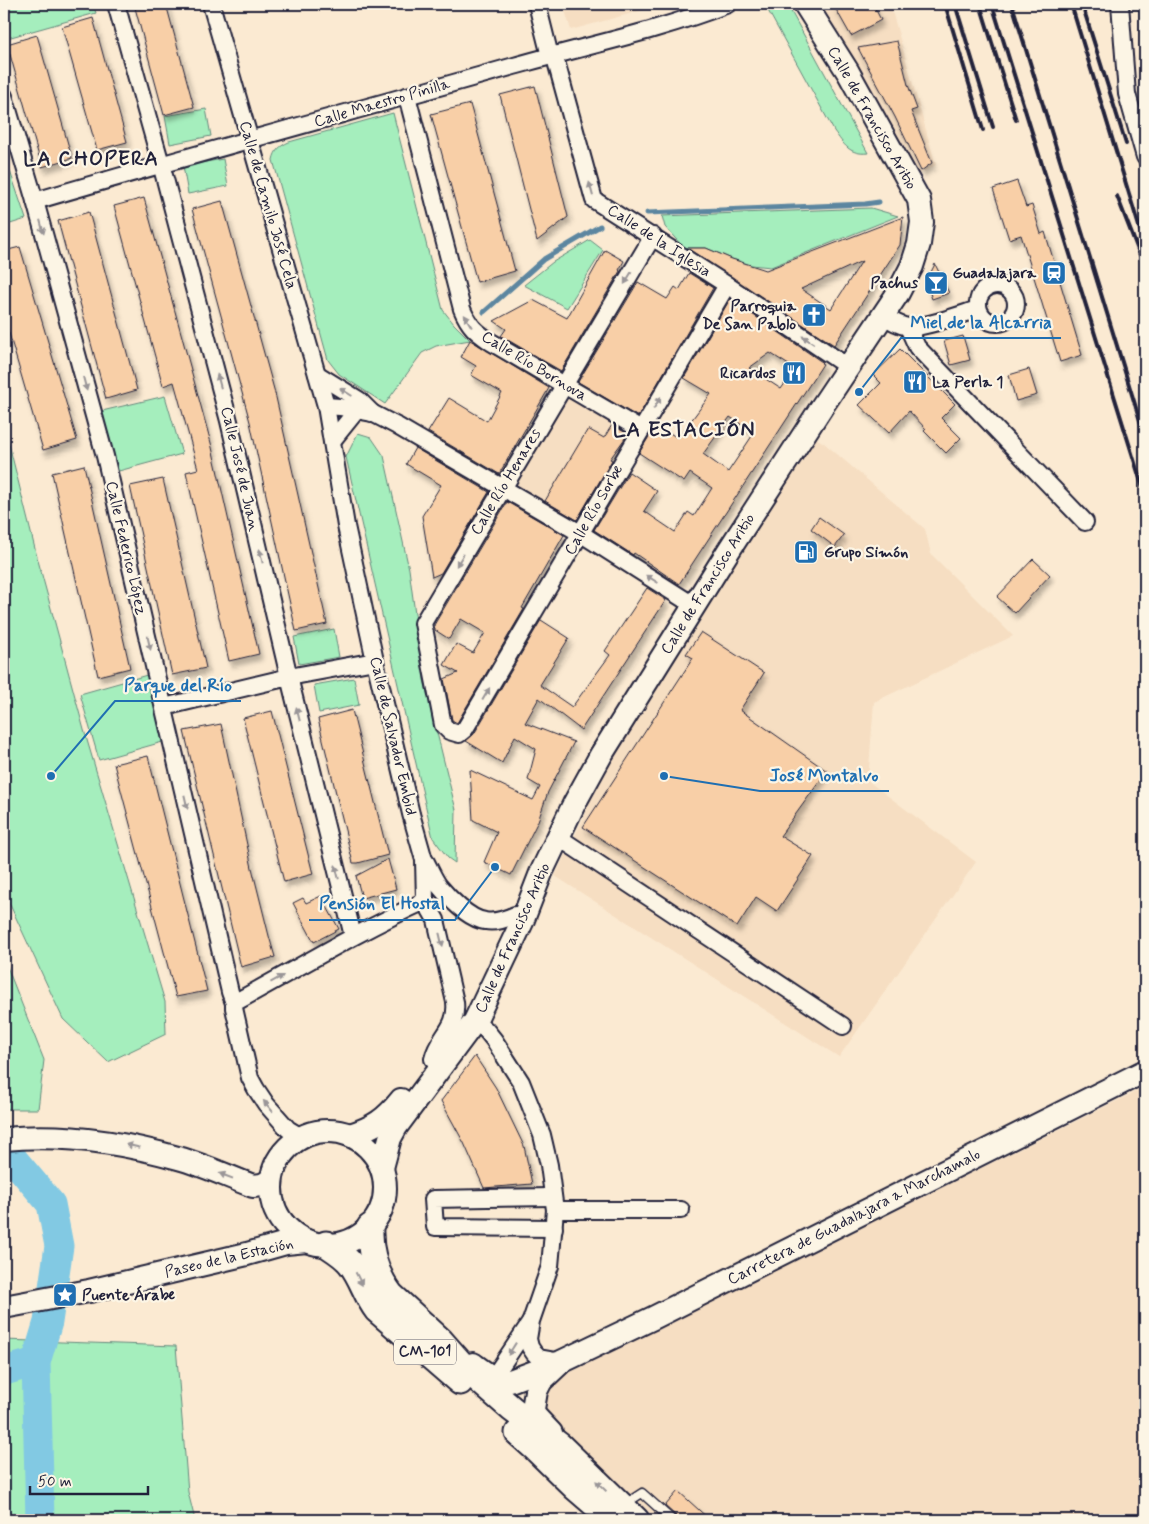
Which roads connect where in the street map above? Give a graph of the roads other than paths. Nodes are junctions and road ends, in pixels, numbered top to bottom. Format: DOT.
graph roads {
  1 [pos="116,4"];
  2 [pos="210,4"];
  3 [pos="537,4"];
  4 [pos="728,4"];
  5 [pos="805,4"];
  6 [pos="1120,4"];
  7 [pos="552,55"];
  8 [pos="4,96"];
  9 [pos="407,96"];
  10 [pos="250,140"];
  11 [pos="1145,157"];
  12 [pos="161,164"];
  13 [pos="35,201"];
  14 [pos="653,236"];
  15 [pos="727,284"];
  16 [pos="978,309"];
  17 [pos="884,316"];
  18 [pos="908,327"];
  19 [pos="848,367"];
  20 [pos="317,374"];
  21 [pos="564,385"];
  22 [pos="326,406"];
  23 [pos="365,411"];
  24 [pos="641,430"];
  25 [pos="332,441"];
  26 [pos="503,488"];
  27 [pos="1085,522"];
  28 [pos="580,533"];
  29 [pos="694,605"];
  30 [pos="375,661"];
  31 [pos="289,677"];
  32 [pos="164,707"];
  33 [pos="458,734"];
  34 [pos="558,837"];
  35 [pos="424,860"];
  36 [pos="542,873"];
  37 [pos="425,901"];
  38 [pos="515,915"];
  39 [pos="353,936"];
  40 [pos="234,1003"];
  41 [pos="475,1021"];
  42 [pos="843,1026"];
  43 [pos="433,1059"];
  44 [pos="1145,1072"];
  45 [pos="350,1134"];
  46 [pos="305,1136"];
  47 [pos="4,1139"];
  48 [pos="382,1168"];
  49 [pos="271,1180"];
  50 [pos="554,1204"];
  51 [pos="681,1210"];
  52 [pos="370,1227"];
  53 [pos="554,1228"];
  54 [pos="317,1243"];
  55 [pos="4,1307"];
  56 [pos="531,1321"];
  57 [pos="441,1341"];
  58 [pos="561,1362"];
  59 [pos="493,1378"];
  60 [pos="560,1446"];
  61 [pos="624,1515"];
  62 [pos="672,1520"];
  1 -- 12 [label="street, Calle José de Juan"];
  2 -- 10 [label="street, Calle de Camilo José Cela"];
  3 -- 7 [label="street, Calle de la Iglesia"];
  4 -- 7 [label="street, Calle Maestro Pinilla"];
  5 -- 17 [label="main road, Calle de Francisco Aritio"];
  6 -- 11 [label="street"];
  7 -- 9 [label="street, Calle Maestro Pinilla"];
  14 -- 7 [label="street, Calle de la Iglesia, one-way"];
  8 -- 13 [label="street, Calle Federico López"];
  9 -- 10 [label="street, Calle Maestro Pinilla"];
  21 -- 9 [label="street, Calle Río Bornova, one-way"];
  10 -- 12 [label="street, Calle Maestro Pinilla"];
  10 -- 20 [label="street, Calle de Camilo José Cela"];
  12 -- 13 [label="street, Calle Maestro Pinilla"];
  31 -- 12 [label="street, Calle José de Juan, one-way"];
  13 -- 32 [label="street, Calle Federico López, one-way"];
  14 -- 15 [label="street, Calle de la Iglesia"];
  14 -- 21 [label="street, Calle Río Henares, one-way"];
  19 -- 15 [label="street, Calle de la Iglesia, one-way"];
  24 -- 15 [label="street, Calle Río Sorbe, one-way"];
  16 -- 18 [label="street"];
  17 -- 18 [label="street"];
  17 -- 19 [label="main road, Calle de Francisco Aritio"];
  18 -- 27 [label="street"];
  19 -- 29 [label="main road, Calle de Francisco Aritio"];
  20 -- 22 [label="street, Calle de Camilo José Cela"];
  23 -- 20 [label="street, one-way"];
  21 -- 24 [label="street, Calle Río Bornova"];
  21 -- 26 [label="street, Calle Río Henares"];
  22 -- 23 [label="street"];
  22 -- 25 [label="street, Calle de Salvador Embid"];
  23 -- 25 [label="street"];
  23 -- 26 [label="street"];
  24 -- 28 [label="street, Calle Río Sorbe"];
  25 -- 30 [label="street, Calle de Salvador Embid"];
  26 -- 28 [label="street"];
  26 -- 33 [label="street, Calle Río Henares, one-way"];
  29 -- 28 [label="street, one-way"];
  33 -- 28 [label="street, Calle Río Sorbe, one-way"];
  29 -- 34 [label="main road, Calle de Francisco Aritio"];
  30 -- 31 [label="street"];
  30 -- 35 [label="street, Calle de Salvador Embid"];
  31 -- 32 [label="street"];
  39 -- 31 [label="street, Calle José de Juan, one-way"];
  32 -- 40 [label="street, Calle Federico López, one-way"];
  34 -- 36 [label="main road, Calle de Francisco Aritio"];
  34 -- 42 [label="street"];
  35 -- 37 [label="street, Calle de Salvador Embid"];
  35 -- 38 [label="street"];
  36 -- 38 [label="main road"];
  36 -- 41 [label="main road, Calle de Francisco Aritio"];
  37 -- 39 [label="street"];
  37 -- 43 [label="street, Calle de Salvador Embid, one-way"];
  38 -- 43 [label="main road"];
  40 -- 39 [label="street, one-way"];
  46 -- 40 [label="street, Calle Federico López, one-way"];
  41 -- 48 [label="main road, Calle de Francisco Aritio"];
  41 -- 50 [label="street"];
  43 -- 45 [label="main road"];
  44 -- 58 [label="main road, Carretera de Guadalajara a Marchamalo"];
  45 -- 46 [label="main road"];
  45 -- 48 [label="main road"];
  46 -- 49 [label="main road"];
  49 -- 47 [label="main road, one-way"];
  48 -- 52 [label="main road"];
  49 -- 54 [label="main road"];
  50 -- 51 [label="street"];
  50 -- 53 [label="street"];
  50 -- 53 [label="street"];
  52 -- 54 [label="main road"];
  52 -- 57 [label="main road, CM-101"];
  53 -- 56 [label="street"];
  54 -- 55 [label="main road, Paseo de la Estación"];
  54 -- 61 [label="main road, CM-101, one-way"];
  56 -- 58 [label="street"];
  56 -- 59 [label="street, one-way"];
  57 -- 59 [label="main road"];
  57 -- 60 [label="main road, CM-101"];
  58 -- 59 [label="main road"];
  58 -- 60 [label="main road"];
  61 -- 60 [label="main road, CM-101, one-way"];
  61 -- 62 [label="lane"];
}
